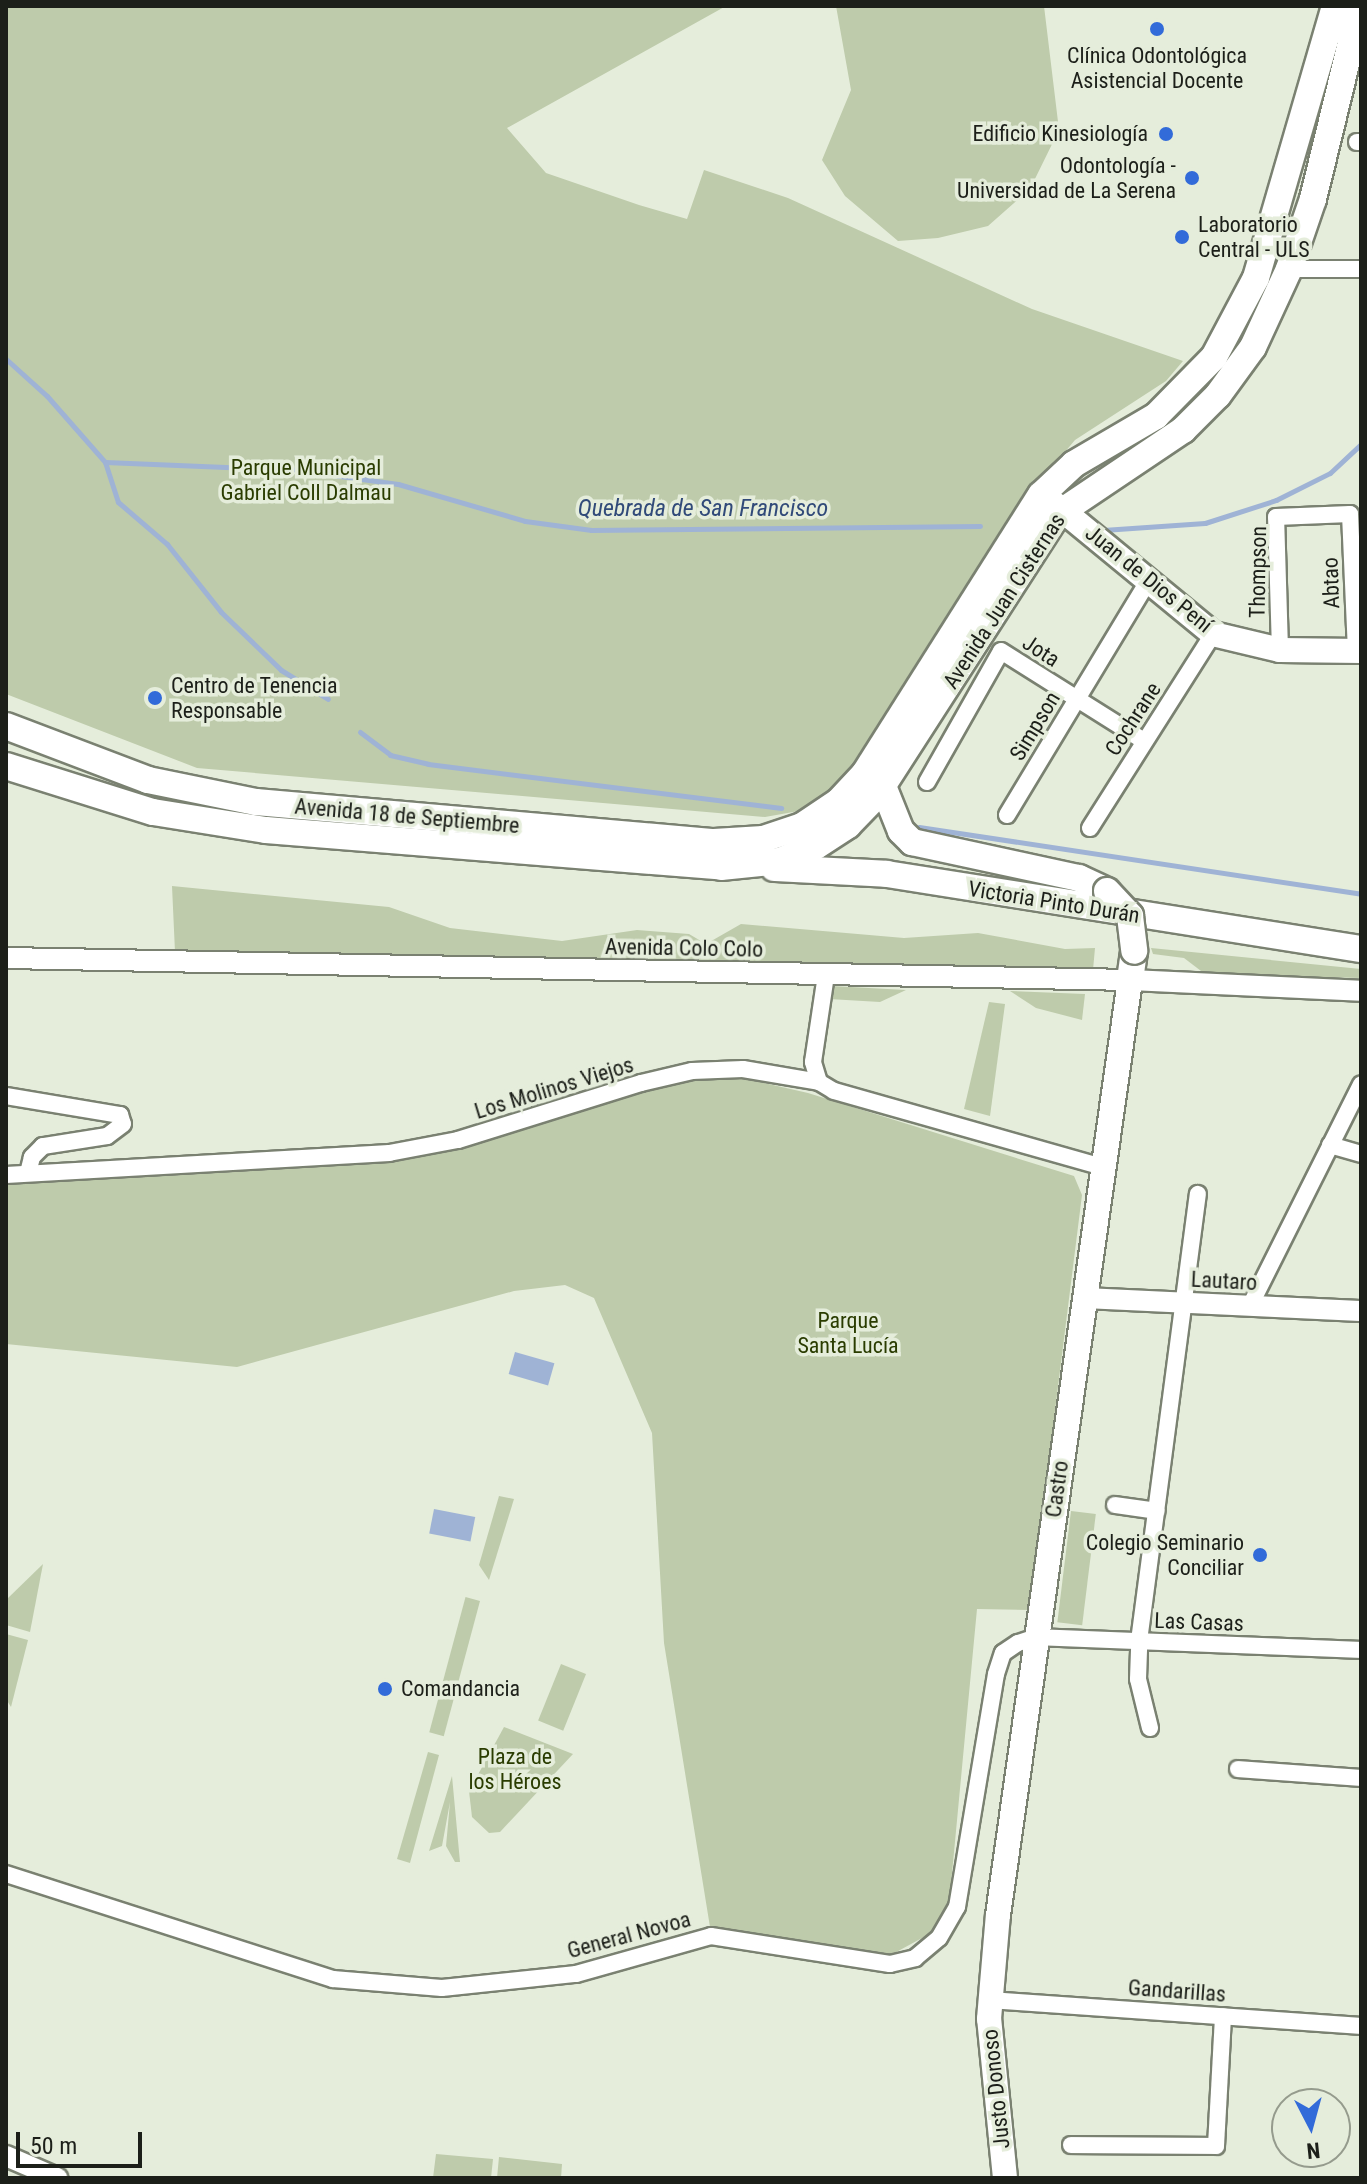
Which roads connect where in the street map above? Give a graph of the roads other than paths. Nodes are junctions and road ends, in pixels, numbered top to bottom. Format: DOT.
graph roads {
  1 [pos="1335,6"];
  2 [pos="1360,6"];
  3 [pos="1289,269"];
  4 [pos="1361,269"];
  5 [pos="1052,501"];
  6 [pos="1350,514"];
  7 [pos="1150,578"];
  8 [pos="1213,634"];
  9 [pos="1280,650"];
  10 [pos="1358,651"];
  11 [pos="1076,701"];
  12 [pos="6,726"];
  13 [pos="1144,741"];
  14 [pos="6,766"];
  15 [pos="927,782"];
  16 [pos="883,786"];
  17 [pos="1007,815"];
  18 [pos="815,819"];
  19 [pos="1090,828"];
  20 [pos="746,866"];
  21 [pos="1007,866"];
  22 [pos="887,874"];
  23 [pos="1361,949"];
  24 [pos="6,958"];
  25 [pos="826,975"];
  26 [pos="1130,980"];
  27 [pos="1361,991"];
  28 [pos="819,1082"];
  29 [pos="1361,1084"];
  30 [pos="6,1096"];
  31 [pos="1330,1145"];
  32 [pos="1361,1154"];
  33 [pos="1102,1167"];
  34 [pos="28,1173"];
  35 [pos="6,1175"];
  36 [pos="1198,1194"];
  37 [pos="1084,1298"];
  38 [pos="1184,1303"];
  39 [pos="1250,1306"];
  40 [pos="1361,1311"];
  41 [pos="1115,1505"];
  42 [pos="1157,1511"];
  43 [pos="1036,1637"];
  44 [pos="1139,1641"];
  45 [pos="1361,1650"];
  46 [pos="1150,1728"];
  47 [pos="1238,1769"];
  48 [pos="1361,1778"];
  49 [pos="6,1874"];
  50 [pos="990,2000"];
  51 [pos="1223,2016"];
  52 [pos="1361,2026"];
  53 [pos="1071,2145"];
  54 [pos="6,2156"];
  55 [pos="57,2178"];
  56 [pos="1005,2178"];
  1 -- 5 [label="main road, Avenida Juan Cisternas"];
  2 -- 3 [label="main road, Avenida Juan Cisternas"];
  3 -- 4 [label="street"];
  3 -- 5 [label="main road, Avenida Juan Cisternas"];
  5 -- 7 [label="main road, Juan de Dios Pení"];
  5 -- 16 [label="main road, Avenida Juan Cisternas"];
  5 -- 18 [label="main road, Avenida Juan Cisternas"];
  6 -- 9 [label="street, Thompson"];
  6 -- 10 [label="street, Abtao"];
  7 -- 8 [label="main road, Juan de Dios Pení"];
  7 -- 11 [label="street, Simpson"];
  8 -- 9 [label="main road, Juan de Dios Pení"];
  8 -- 13 [label="street, Cochrane"];
  9 -- 10 [label="main road, Juan de Dios Pení"];
  11 -- 13 [label="street, Jota"];
  11 -- 15 [label="street, Jota"];
  11 -- 17 [label="street, Simpson"];
  12 -- 18 [label="main road, Avenida 18 de Septiembre"];
  13 -- 19 [label="street, Cochrane"];
  14 -- 20 [label="main road, Avenida 18 de Septiembre"];
  16 -- 20 [label="main road, Avenida Juan Cisternas"];
  16 -- 21 [label="main road"];
  20 -- 22 [label="main road, Victoria Pinto Durán"];
  21 -- 22 [label="main road"];
  21 -- 26 [label="main road, bridge"];
  22 -- 23 [label="main road, Victoria Pinto Durán"];
  24 -- 25 [label="street, Avenida Colo Colo"];
  25 -- 26 [label="street, Avenida Colo Colo"];
  25 -- 28 [label="street"];
  26 -- 27 [label="street, Avenida Colo Colo"];
  26 -- 33 [label="main road, Castro"];
  28 -- 33 [label="street, Los Molinos Viejos"];
  28 -- 34 [label="street, Los Molinos Viejos"];
  29 -- 31 [label="street"];
  30 -- 34 [label="street"];
  31 -- 32 [label="street"];
  31 -- 39 [label="street"];
  33 -- 37 [label="main road, Castro"];
  34 -- 35 [label="street, Los Molinos Viejos"];
  36 -- 38 [label="street"];
  37 -- 38 [label="street, Lautaro"];
  37 -- 43 [label="main road, Castro"];
  38 -- 39 [label="street, Lautaro"];
  38 -- 42 [label="street"];
  39 -- 40 [label="street, Lautaro"];
  41 -- 42 [label="street"];
  42 -- 44 [label="street"];
  43 -- 44 [label="street, Las Casas"];
  43 -- 49 [label="street, General Novoa"];
  43 -- 50 [label="main road, Castro"];
  44 -- 45 [label="street, Las Casas"];
  44 -- 46 [label="street"];
  47 -- 48 [label="street"];
  50 -- 51 [label="street, Gandarillas"];
  50 -- 56 [label="main road, Justo Donoso"];
  51 -- 52 [label="street, Gandarillas"];
  51 -- 53 [label="street"];
  54 -- 55 [label="street"];
}
